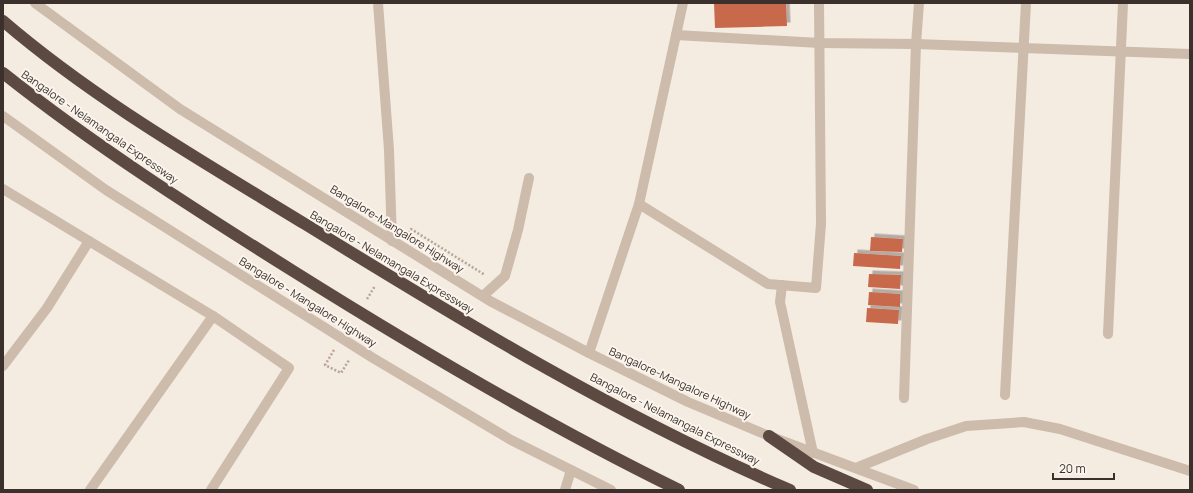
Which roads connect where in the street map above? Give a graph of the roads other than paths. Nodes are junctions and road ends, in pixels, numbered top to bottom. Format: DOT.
graph roads {
  1 [pos="35,3"];
  2 [pos="378,3"];
  3 [pos="683,3"];
  4 [pos="819,3"];
  5 [pos="919,3"];
  6 [pos="1026,3"];
  7 [pos="1123,3"];
  8 [pos="3,21"];
  9 [pos="676,35"];
  10 [pos="820,43"];
  11 [pos="916,44"];
  12 [pos="1023,48"];
  13 [pos="1120,51"];
  14 [pos="1190,54"];
  15 [pos="3,73"];
  16 [pos="3,116"];
  17 [pos="529,178"];
  18 [pos="3,189"];
  19 [pos="639,204"];
  20 [pos="89,240"];
  21 [pos="392,241"];
  22 [pos="782,285"];
  23 [pos="483,296"];
  24 [pos="213,316"];
  25 [pos="1108,334"];
  26 [pos="589,353"];
  27 [pos="3,366"];
  28 [pos="1005,396"];
  29 [pos="904,398"];
  30 [pos="769,436"];
  31 [pos="813,453"];
  32 [pos="856,468"];
  33 [pos="571,470"];
  34 [pos="1190,471"];
  35 [pos="90,490"];
  36 [pos="211,490"];
  37 [pos="565,490"];
  38 [pos="611,490"];
  39 [pos="679,490"];
  40 [pos="790,490"];
  41 [pos="867,490"];
  42 [pos="914,490"];
  1 -- 21 [label="street, Bangalore-Mangalore Highway"];
  2 -- 21 [label="street"];
  3 -- 9 [label="street"];
  4 -- 10 [label="street"];
  5 -- 11 [label="street"];
  6 -- 12 [label="street"];
  7 -- 13 [label="street"];
  8 -- 40 [label="highway, Bangalore - Nelamangala Expressway"];
  9 -- 10 [label="street"];
  9 -- 19 [label="street"];
  10 -- 11 [label="street"];
  10 -- 22 [label="street"];
  11 -- 12 [label="street"];
  11 -- 29 [label="street"];
  12 -- 13 [label="street"];
  12 -- 28 [label="street"];
  13 -- 14 [label="street"];
  13 -- 25 [label="street"];
  15 -- 39 [label="highway, Bangalore - Nelamangala Expressway"];
  16 -- 33 [label="street, Bangalore - Mangalore Highway"];
  17 -- 23 [label="street"];
  18 -- 20 [label="street"];
  19 -- 22 [label="street"];
  19 -- 26 [label="street"];
  20 -- 24 [label="street"];
  20 -- 27 [label="street"];
  21 -- 23 [label="street, Bangalore-Mangalore Highway"];
  22 -- 31 [label="street"];
  23 -- 26 [label="street, Bangalore-Mangalore Highway"];
  24 -- 35 [label="street"];
  24 -- 36 [label="street"];
  26 -- 30 [label="street, Bangalore-Mangalore Highway"];
  30 -- 31 [label="street, Bangalore-Mangalore Highway"];
  30 -- 41 [label="highway"];
  31 -- 32 [label="street, Bangalore-Mangalore Highway"];
  32 -- 34 [label="street"];
  32 -- 42 [label="street, Bangalore-Mangalore Highway"];
  33 -- 37 [label="street"];
  33 -- 38 [label="street, Bangalore - Mangalore Highway"];
}
